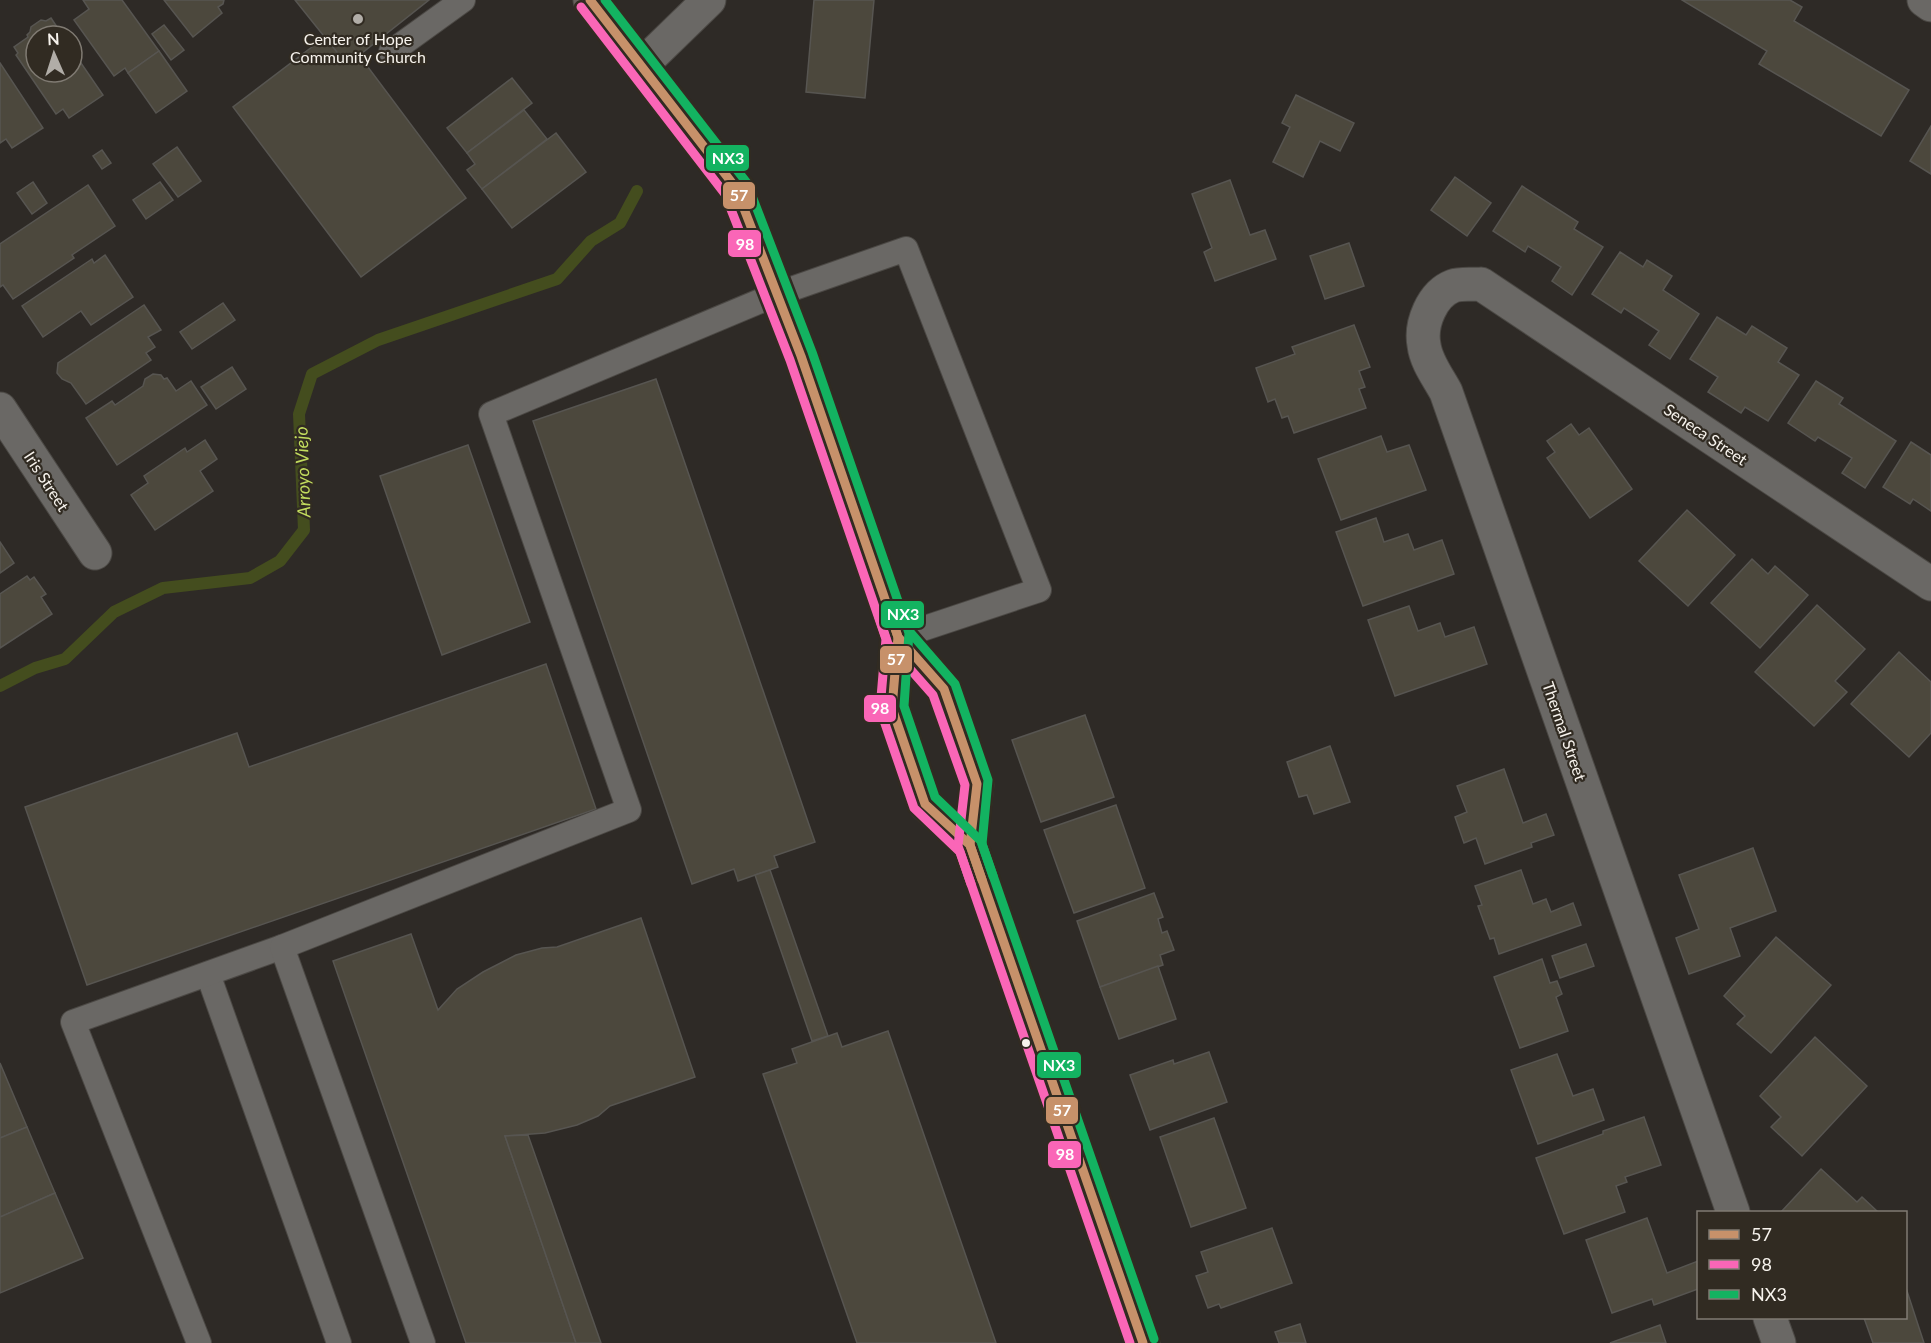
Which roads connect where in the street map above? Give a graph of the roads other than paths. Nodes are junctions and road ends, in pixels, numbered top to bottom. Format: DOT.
graph roads {
  1 [pos="463,0"];
  2 [pos="590,0"];
  3 [pos="709,0"];
  4 [pos="1924,0"];
  5 [pos="1931,5"];
  6 [pos="391,52"];
  7 [pos="642,65"];
  8 [pos="1481,284"];
  9 [pos="777,294"];
  10 [pos="0,409"];
  11 [pos="94,553"];
  12 [pos="1931,584"];
  13 [pos="898,637"];
  14 [pos="970,845"];
  15 [pos="282,947"];
  16 [pos="208,974"];
  17 [pos="1733,1211"];
  18 [pos="1771,1319"];
  19 [pos="199,1343"];
  20 [pos="339,1343"];
  21 [pos="423,1343"];
  22 [pos="1143,1343"];
  23 [pos="1779,1343"];
  1 -- 6 [label="lane"];
  2 -- 7 [label="main road"];
  3 -- 7 [label="street"];
  4 -- 5 [label="street"];
  7 -- 9 [label="main road"];
  8 -- 12 [label="street, Seneca Street"];
  8 -- 17 [label="street, Thermal Street"];
  9 -- 13 [label="main road"];
  9 -- 13 [label="lane"];
  9 -- 15 [label="lane"];
  10 -- 11 [label="street, Iris Street"];
  13 -- 14 [label="main road"];
  13 -- 14 [label="main road"];
  14 -- 22 [label="main road"];
  15 -- 16 [label="lane"];
  15 -- 21 [label="lane"];
  16 -- 19 [label="lane"];
  16 -- 20 [label="lane"];
  18 -- 23 [label="street"];
}
